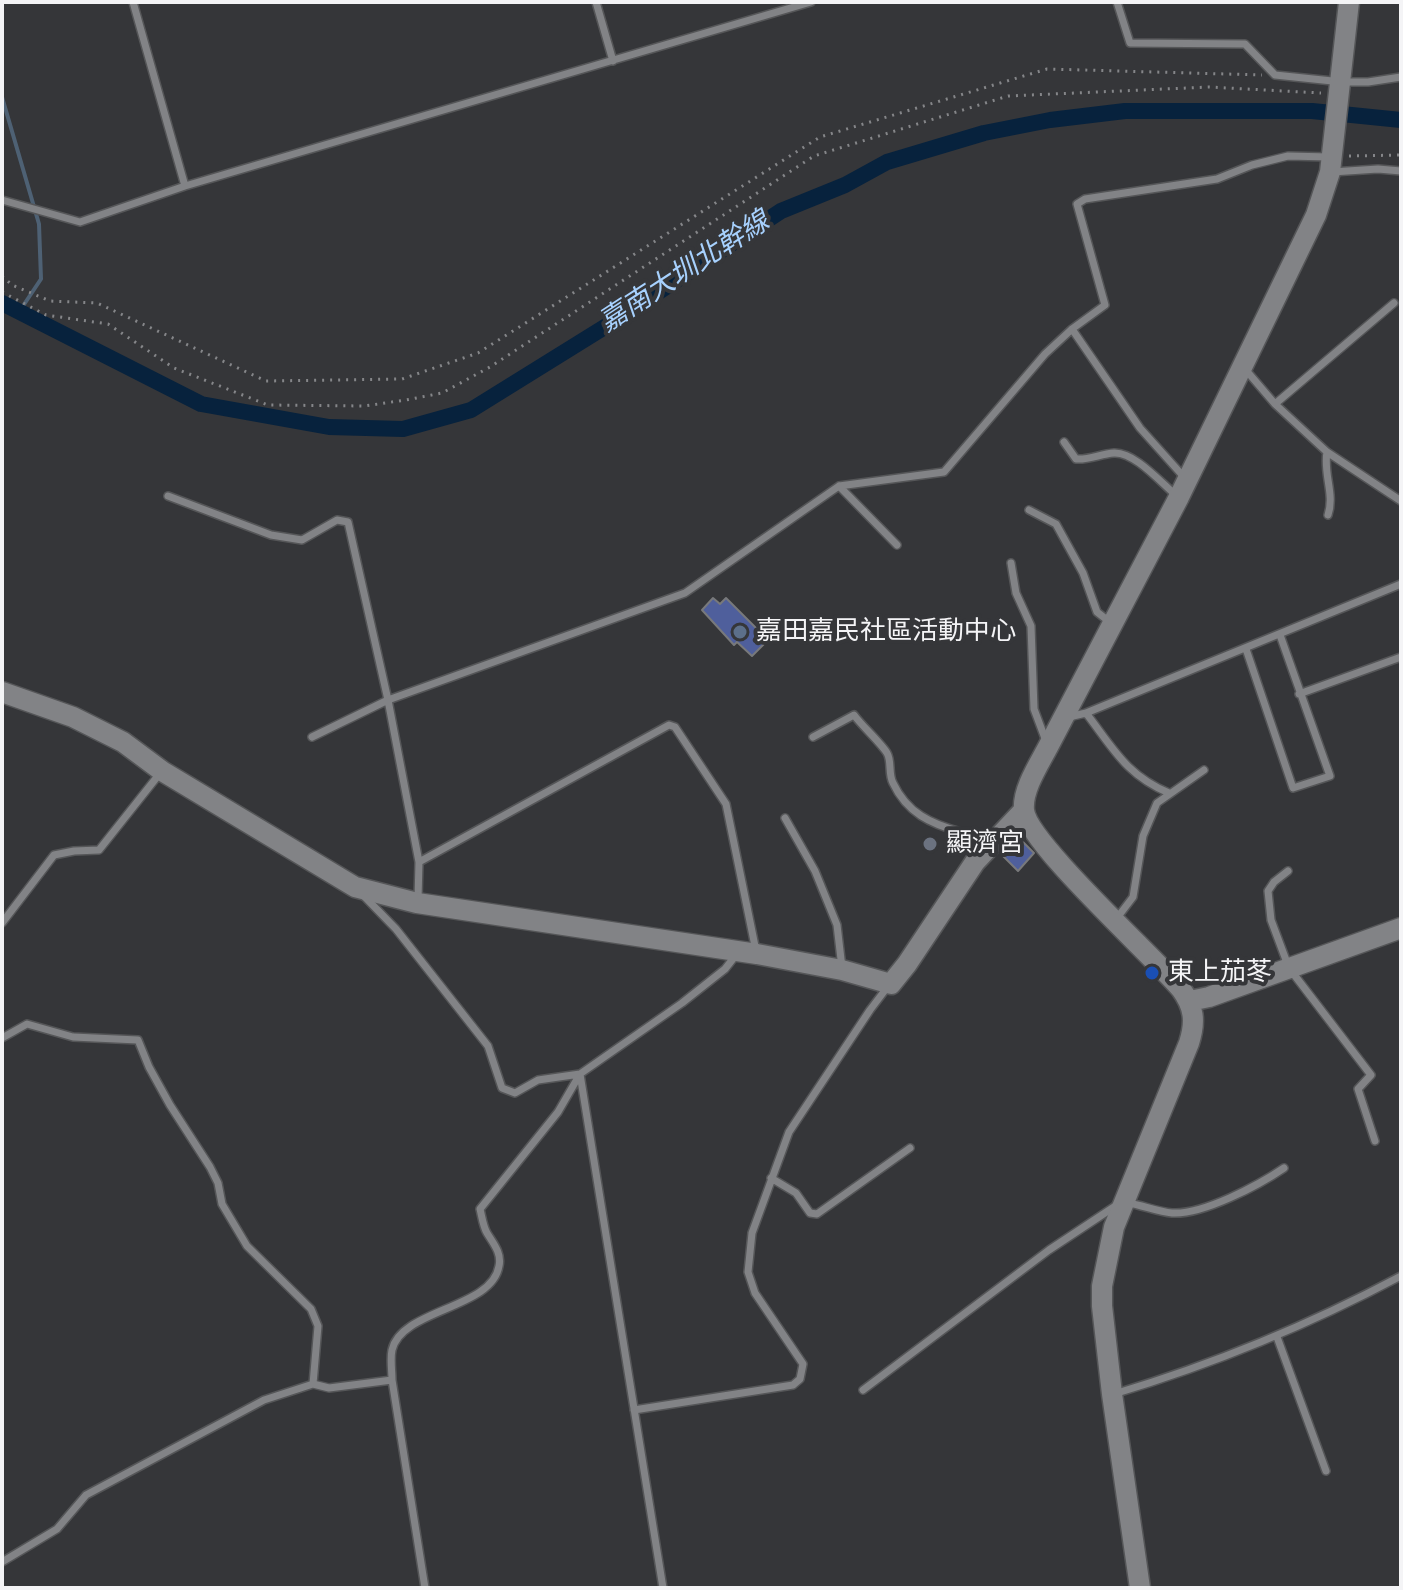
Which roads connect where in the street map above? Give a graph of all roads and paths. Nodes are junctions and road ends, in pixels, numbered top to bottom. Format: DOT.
graph roads {
  1 [pos="133,2"];
  2 [pos="596,2"];
  3 [pos="811,2"];
  4 [pos="1117,2"];
  5 [pos="1349,2"];
  6 [pos="613,61"];
  7 [pos="1275,75"];
  8 [pos="1401,77"];
  9 [pos="1341,88"];
  10 [pos="1401,155"];
  11 [pos="1332,159"];
  12 [pos="1401,171"];
  13 [pos="185,186"];
  14 [pos="2,200"];
  15 [pos="2,276"];
  16 [pos="2,292"];
  17 [pos="1394,303"];
  18 [pos="1072,329"];
  19 [pos="1244,367"];
  20 [pos="1275,404"];
  21 [pos="1064,442"];
  22 [pos="1327,452"];
  23 [pos="839,486"];
  24 [pos="1183,489"];
  25 [pos="168,496"];
  26 [pos="1401,501"];
  27 [pos="1029,510"];
  28 [pos="1328,515"];
  29 [pos="897,545"];
  30 [pos="1011,563"];
  31 [pos="1401,584"];
  32 [pos="1113,624"];
  33 [pos="1280,635"];
  34 [pos="1246,649"];
  35 [pos="1401,657"];
  36 [pos="2,692"];
  37 [pos="1299,694"];
  38 [pos="388,700"];
  39 [pos="1086,713"];
  40 [pos="1064,718"];
  41 [pos="312,737"];
  42 [pos="813,737"];
  43 [pos="1048,747"];
  44 [pos="1204,770"];
  45 [pos="162,771"];
  46 [pos="1169,793"];
  47 [pos="1024,810"];
  48 [pos="785,818"];
  49 [pos="419,862"];
  50 [pos="975,862"];
  51 [pos="1288,871"];
  52 [pos="355,887"];
  53 [pos="417,903"];
  54 [pos="1116,920"];
  55 [pos="2,923"];
  56 [pos="1401,928"];
  57 [pos="748,953"];
  58 [pos="1289,968"];
  59 [pos="842,970"];
  60 [pos="891,984"];
  61 [pos="1190,1001"];
  62 [pos="2,1038"];
  63 [pos="580,1074"];
  64 [pos="1375,1141"];
  65 [pos="910,1148"];
  66 [pos="1284,1168"];
  67 [pos="771,1178"];
  68 [pos="1123,1202"];
  69 [pos="1401,1276"];
  70 [pos="1277,1337"];
  71 [pos="392,1380"];
  72 [pos="313,1384"];
  73 [pos="863,1390"];
  74 [pos="1112,1394"];
  75 [pos="634,1410"];
  76 [pos="1326,1471"];
  77 [pos="2,1562"];
  78 [pos="425,1588"];
  79 [pos="663,1588"];
  80 [pos="1140,1588"];
  1 -- 13 [label="lane"];
  2 -- 6 [label="lane"];
  3 -- 6 [label="lane"];
  4 -- 7 [label="lane"];
  5 -- 9 [label="street"];
  6 -- 13 [label="lane"];
  7 -- 9 [label="lane"];
  7 -- 15 [label="path"];
  8 -- 9 [label="lane"];
  9 -- 11 [label="street"];
  9 -- 16 [label="path"];
  10 -- 11 [label="path"];
  11 -- 12 [label="lane"];
  11 -- 18 [label="lane"];
  11 -- 19 [label="street"];
  13 -- 14 [label="lane"];
  17 -- 20 [label="lane"];
  18 -- 23 [label="lane"];
  18 -- 24 [label="lane"];
  19 -- 20 [label="lane"];
  19 -- 24 [label="street"];
  20 -- 22 [label="lane"];
  21 -- 24 [label="lane"];
  22 -- 26 [label="lane"];
  22 -- 28 [label="lane"];
  23 -- 29 [label="lane"];
  23 -- 38 [label="lane"];
  24 -- 32 [label="street"];
  25 -- 38 [label="lane"];
  27 -- 32 [label="lane"];
  30 -- 43 [label="lane"];
  31 -- 33 [label="lane"];
  32 -- 40 [label="street"];
  33 -- 34 [label="lane"];
  33 -- 37 [label="lane"];
  34 -- 37 [label="lane"];
  34 -- 39 [label="lane"];
  35 -- 37 [label="lane"];
  36 -- 45 [label="street"];
  38 -- 41 [label="lane"];
  38 -- 49 [label="lane"];
  39 -- 40 [label="lane"];
  39 -- 46 [label="lane"];
  40 -- 43 [label="street"];
  42 -- 50 [label="lane"];
  43 -- 47 [label="street"];
  44 -- 46 [label="lane"];
  45 -- 52 [label="street"];
  45 -- 55 [label="lane"];
  46 -- 54 [label="lane"];
  47 -- 50 [label="street"];
  47 -- 54 [label="street"];
  48 -- 59 [label="lane"];
  49 -- 53 [label="lane"];
  49 -- 57 [label="lane"];
  50 -- 60 [label="street"];
  51 -- 58 [label="lane"];
  52 -- 53 [label="street"];
  52 -- 63 [label="lane"];
  53 -- 57 [label="street"];
  54 -- 61 [label="street"];
  56 -- 58 [label="street"];
  57 -- 59 [label="street"];
  57 -- 63 [label="lane"];
  58 -- 61 [label="street"];
  58 -- 64 [label="lane"];
  59 -- 60 [label="street"];
  60 -- 67 [label="lane"];
  61 -- 68 [label="street"];
  62 -- 72 [label="lane"];
  63 -- 71 [label="lane"];
  63 -- 75 [label="lane"];
  65 -- 67 [label="lane"];
  66 -- 68 [label="lane"];
  67 -- 75 [label="lane"];
  68 -- 73 [label="lane"];
  68 -- 74 [label="street"];
  69 -- 70 [label="lane"];
  70 -- 74 [label="lane"];
  70 -- 76 [label="lane"];
  71 -- 72 [label="lane"];
  71 -- 78 [label="lane"];
  72 -- 77 [label="lane"];
  74 -- 80 [label="street"];
  75 -- 79 [label="lane"];
}
